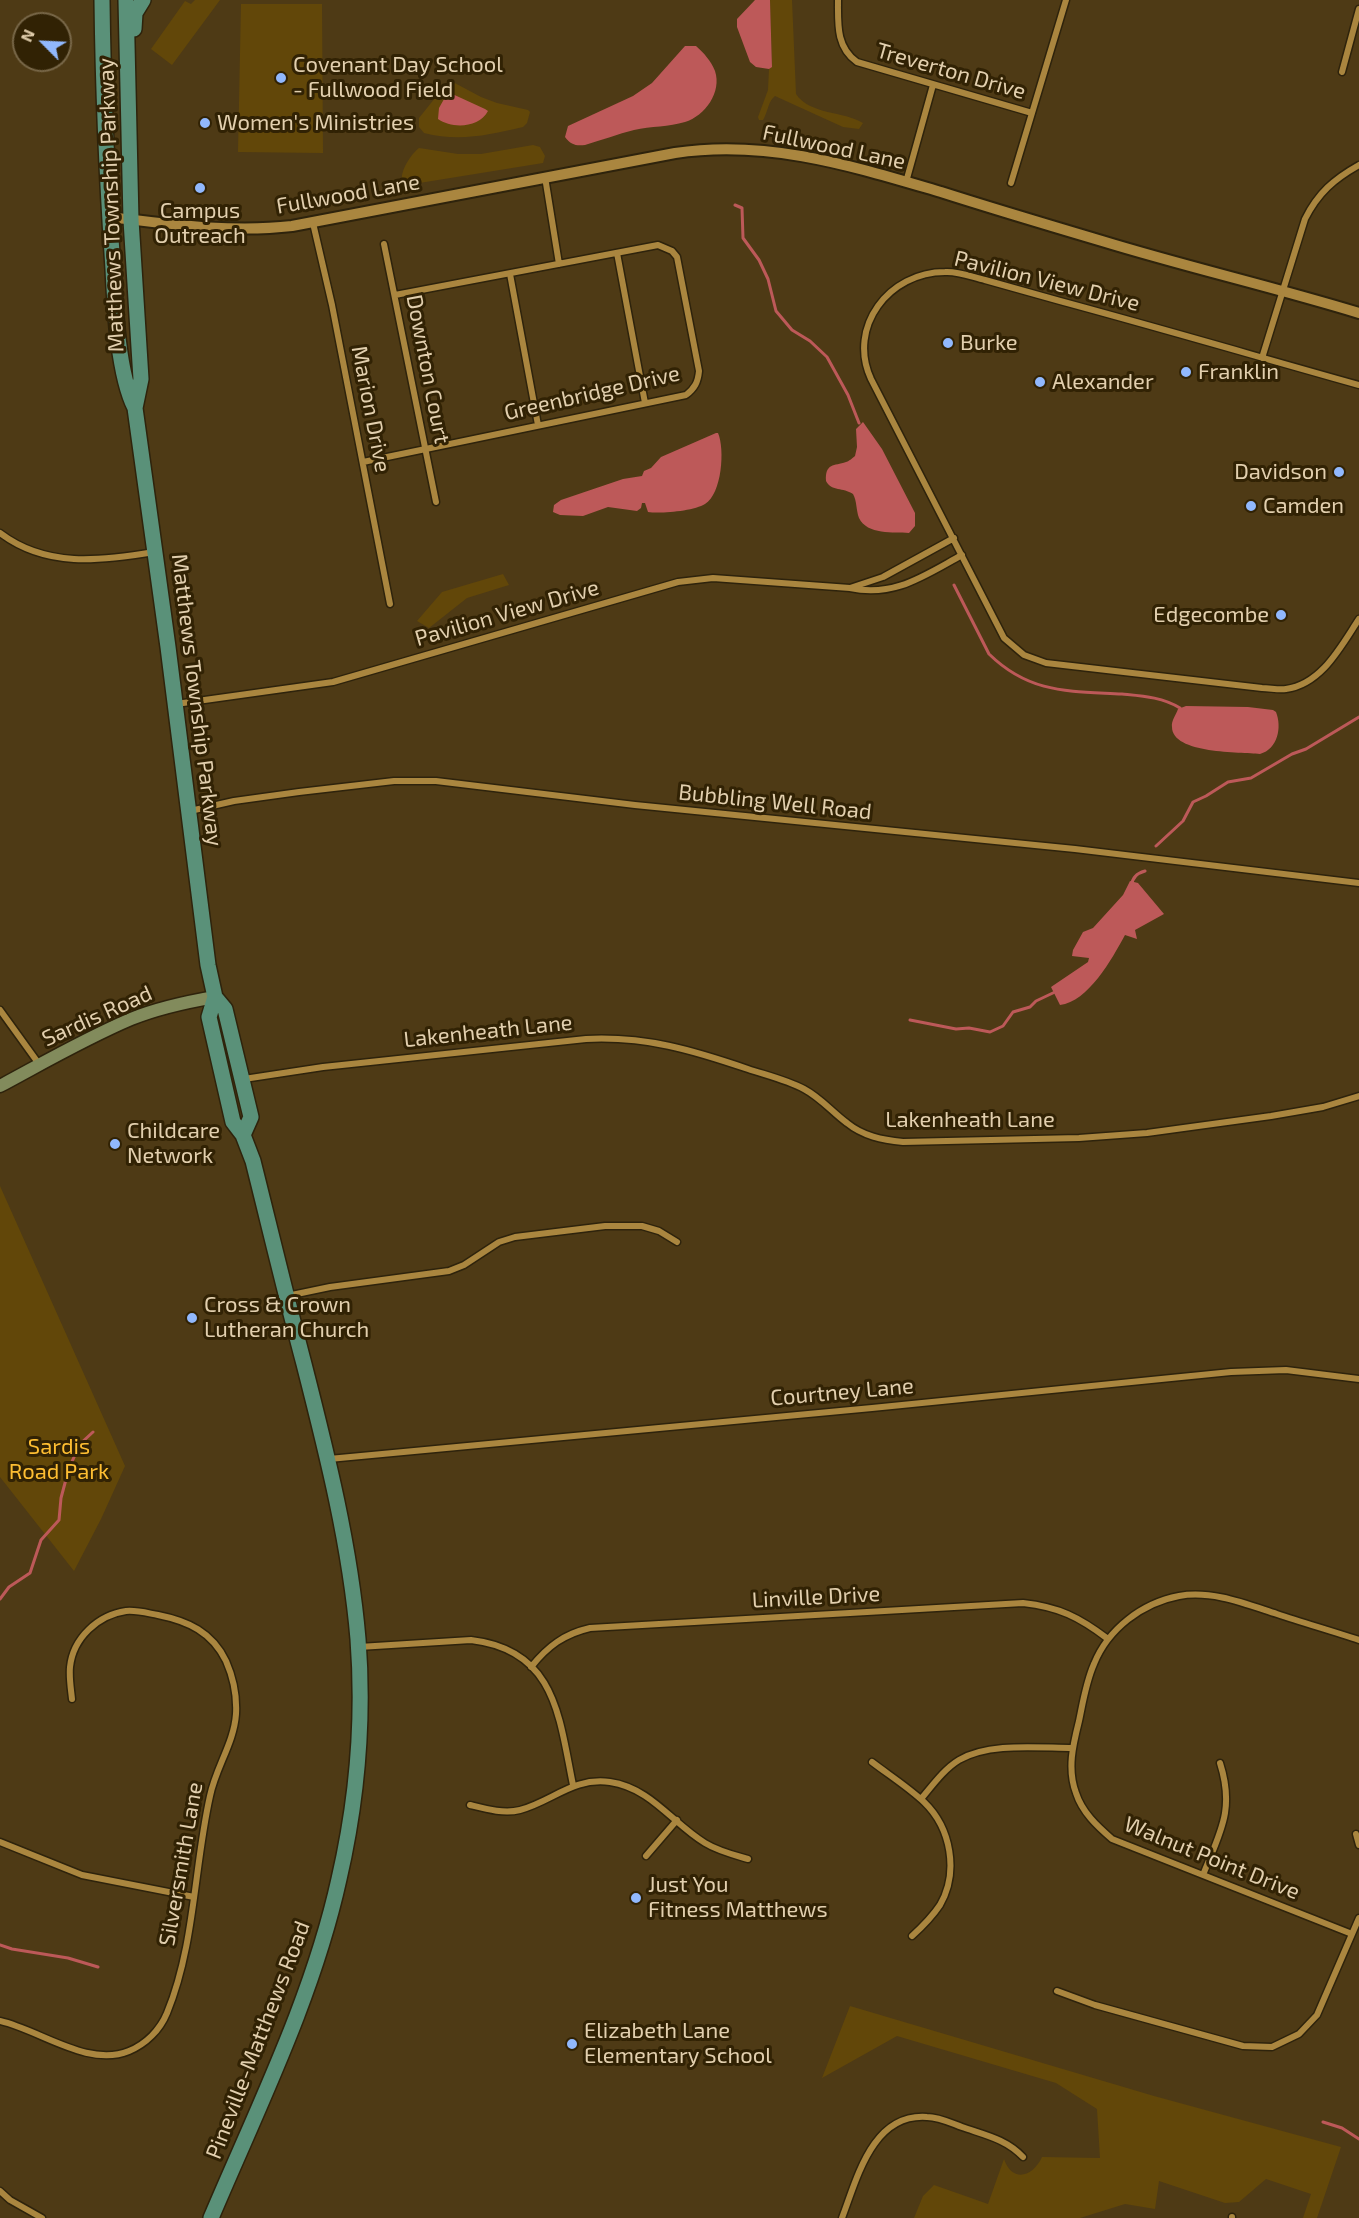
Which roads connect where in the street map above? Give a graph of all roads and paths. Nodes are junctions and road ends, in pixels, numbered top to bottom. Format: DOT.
graph roads {
  1 [pos="102,0"];
  2 [pos="126,0"];
  3 [pos="143,0"];
  4 [pos="838,0"];
  5 [pos="1066,0"];
  6 [pos="1359,9"];
  7 [pos="1342,72"];
  8 [pos="127,78"];
  9 [pos="933,85"];
  10 [pos="1032,113"];
  11 [pos="1359,165"];
  12 [pos="545,177"];
  13 [pos="906,182"];
  14 [pos="1011,183"];
  15 [pos="109,217"];
  16 [pos="131,220"];
  17 [pos="313,223"];
  18 [pos="384,244"];
  19 [pos="617,253"];
  20 [pos="558,264"];
  21 [pos="510,274"];
  22 [pos="1284,290"];
  23 [pos="395,296"];
  24 [pos="1359,313"];
  25 [pos="1262,358"];
  26 [pos="1359,385"];
  27 [pos="645,403"];
  28 [pos="135,408"];
  29 [pos="538,425"];
  30 [pos="426,448"];
  31 [pos="363,462"];
  32 [pos="436,502"];
  33 [pos="0,533"];
  34 [pos="954,538"];
  35 [pos="155,552"];
  36 [pos="962,555"];
  37 [pos="850,588"];
  38 [pos="390,604"];
  39 [pos="1359,619"];
  40 [pos="176,704"];
  41 [pos="189,811"];
  42 [pos="1359,883"];
  43 [pos="215,997"];
  44 [pos="0,1010"];
  45 [pos="40,1065"];
  46 [pos="243,1080"];
  47 [pos="0,1086"];
  48 [pos="1359,1096"];
  49 [pos="243,1135"];
  50 [pos="676,1242"];
  51 [pos="286,1296"];
  52 [pos="1359,1379"];
  53 [pos="328,1459"];
  54 [pos="1108,1639"];
  55 [pos="1359,1640"];
  56 [pos="358,1647"];
  57 [pos="531,1667"];
  58 [pos="72,1699"];
  59 [pos="1073,1748"];
  60 [pos="872,1762"];
  61 [pos="1220,1763"];
  62 [pos="573,1785"];
  63 [pos="921,1799"];
  64 [pos="470,1805"];
  65 [pos="677,1820"];
  66 [pos="1356,1834"];
  67 [pos="0,1842"];
  68 [pos="1359,1845"];
  69 [pos="646,1856"];
  70 [pos="748,1859"];
  71 [pos="1203,1875"];
  72 [pos="194,1896"];
  73 [pos="1359,1918"];
  74 [pos="1352,1934"];
  75 [pos="912,1936"];
  76 [pos="1057,1991"];
  77 [pos="0,2021"];
  78 [pos="1023,2157"];
  79 [pos="0,2191"];
  80 [pos="42,2218"];
  81 [pos="211,2218"];
  82 [pos="842,2218"];
  1 -- 15 [label="main road, Matthews Township Parkway"];
  2 -- 8 [label="main road, Matthews Township Parkway"];
  3 -- 8 [label="main road"];
  4 -- 9 [label="street, Treverton Drive"];
  5 -- 10 [label="street"];
  6 -- 7 [label="street"];
  8 -- 16 [label="main road, Matthews Township Parkway"];
  9 -- 10 [label="street, Treverton Drive"];
  9 -- 13 [label="street"];
  10 -- 14 [label="street"];
  11 -- 22 [label="street"];
  12 -- 13 [label="street, Fullwood Lane"];
  12 -- 17 [label="street, Fullwood Lane"];
  12 -- 20 [label="street"];
  13 -- 22 [label="street, Fullwood Lane"];
  15 -- 16 [label="street, Fullwood Lane"];
  15 -- 28 [label="main road, Matthews Township Parkway"];
  16 -- 17 [label="street, Fullwood Lane"];
  16 -- 28 [label="main road, Matthews Township Parkway"];
  17 -- 31 [label="street, Marion Drive"];
  18 -- 23 [label="street, Downton Court"];
  19 -- 20 [label="street, Greenbridge Drive"];
  19 -- 27 [label="street"];
  19 -- 27 [label="street, Greenbridge Drive"];
  20 -- 21 [label="street, Greenbridge Drive"];
  21 -- 23 [label="street, Greenbridge Drive"];
  21 -- 29 [label="street"];
  22 -- 24 [label="street, Fullwood Lane"];
  22 -- 25 [label="street"];
  23 -- 30 [label="street, Downton Court"];
  25 -- 26 [label="street, Pavilion View Drive"];
  25 -- 34 [label="street, Pavilion View Drive"];
  27 -- 29 [label="street, Greenbridge Drive"];
  28 -- 35 [label="main road, Matthews Township Parkway"];
  29 -- 30 [label="street, Greenbridge Drive"];
  30 -- 31 [label="street, Greenbridge Drive"];
  30 -- 32 [label="street, Downton Court"];
  31 -- 38 [label="street, Marion Drive"];
  33 -- 35 [label="street"];
  34 -- 36 [label="street, Pavilion View Drive"];
  34 -- 37 [label="street, Pavilion View Drive"];
  35 -- 40 [label="main road, Matthews Township Parkway"];
  36 -- 37 [label="street, Pavilion View Drive"];
  36 -- 39 [label="street, Pavilion View Drive"];
  37 -- 40 [label="street, Pavilion View Drive"];
  40 -- 41 [label="main road, Matthews Township Parkway"];
  41 -- 42 [label="street, Bubbling Well Road"];
  41 -- 43 [label="main road, Matthews Township Parkway"];
  43 -- 45 [label="main road, Sardis Road"];
  43 -- 46 [label="main road"];
  43 -- 49 [label="main road, Pineville-Matthews Road"];
  44 -- 45 [label="street"];
  45 -- 47 [label="main road, Sardis Road"];
  46 -- 48 [label="street, Lakenheath Lane"];
  46 -- 49 [label="main road"];
  49 -- 51 [label="main road, Pineville-Matthews Road"];
  50 -- 51 [label="street"];
  51 -- 53 [label="main road, Pineville-Matthews Road"];
  52 -- 53 [label="street, Courtney Lane"];
  53 -- 56 [label="main road, Pineville-Matthews Road"];
  54 -- 55 [label="street, Walnut Point Drive"];
  54 -- 57 [label="street, Linville Drive"];
  54 -- 59 [label="street, Walnut Point Drive"];
  56 -- 57 [label="street"];
  56 -- 81 [label="main road, Pineville-Matthews Road"];
  57 -- 62 [label="street"];
  58 -- 72 [label="street, Silversmith Lane"];
  59 -- 63 [label="street"];
  59 -- 71 [label="street, Walnut Point Drive"];
  60 -- 63 [label="street"];
  61 -- 71 [label="street"];
  62 -- 64 [label="street"];
  62 -- 65 [label="street"];
  63 -- 75 [label="street"];
  65 -- 69 [label="street"];
  65 -- 70 [label="street"];
  66 -- 68 [label="street"];
  67 -- 72 [label="street"];
  71 -- 74 [label="street, Walnut Point Drive"];
  72 -- 77 [label="street, Silversmith Lane"];
  73 -- 74 [label="street"];
  74 -- 76 [label="street"];
  78 -- 82 [label="street"];
  79 -- 80 [label="street"];
}
